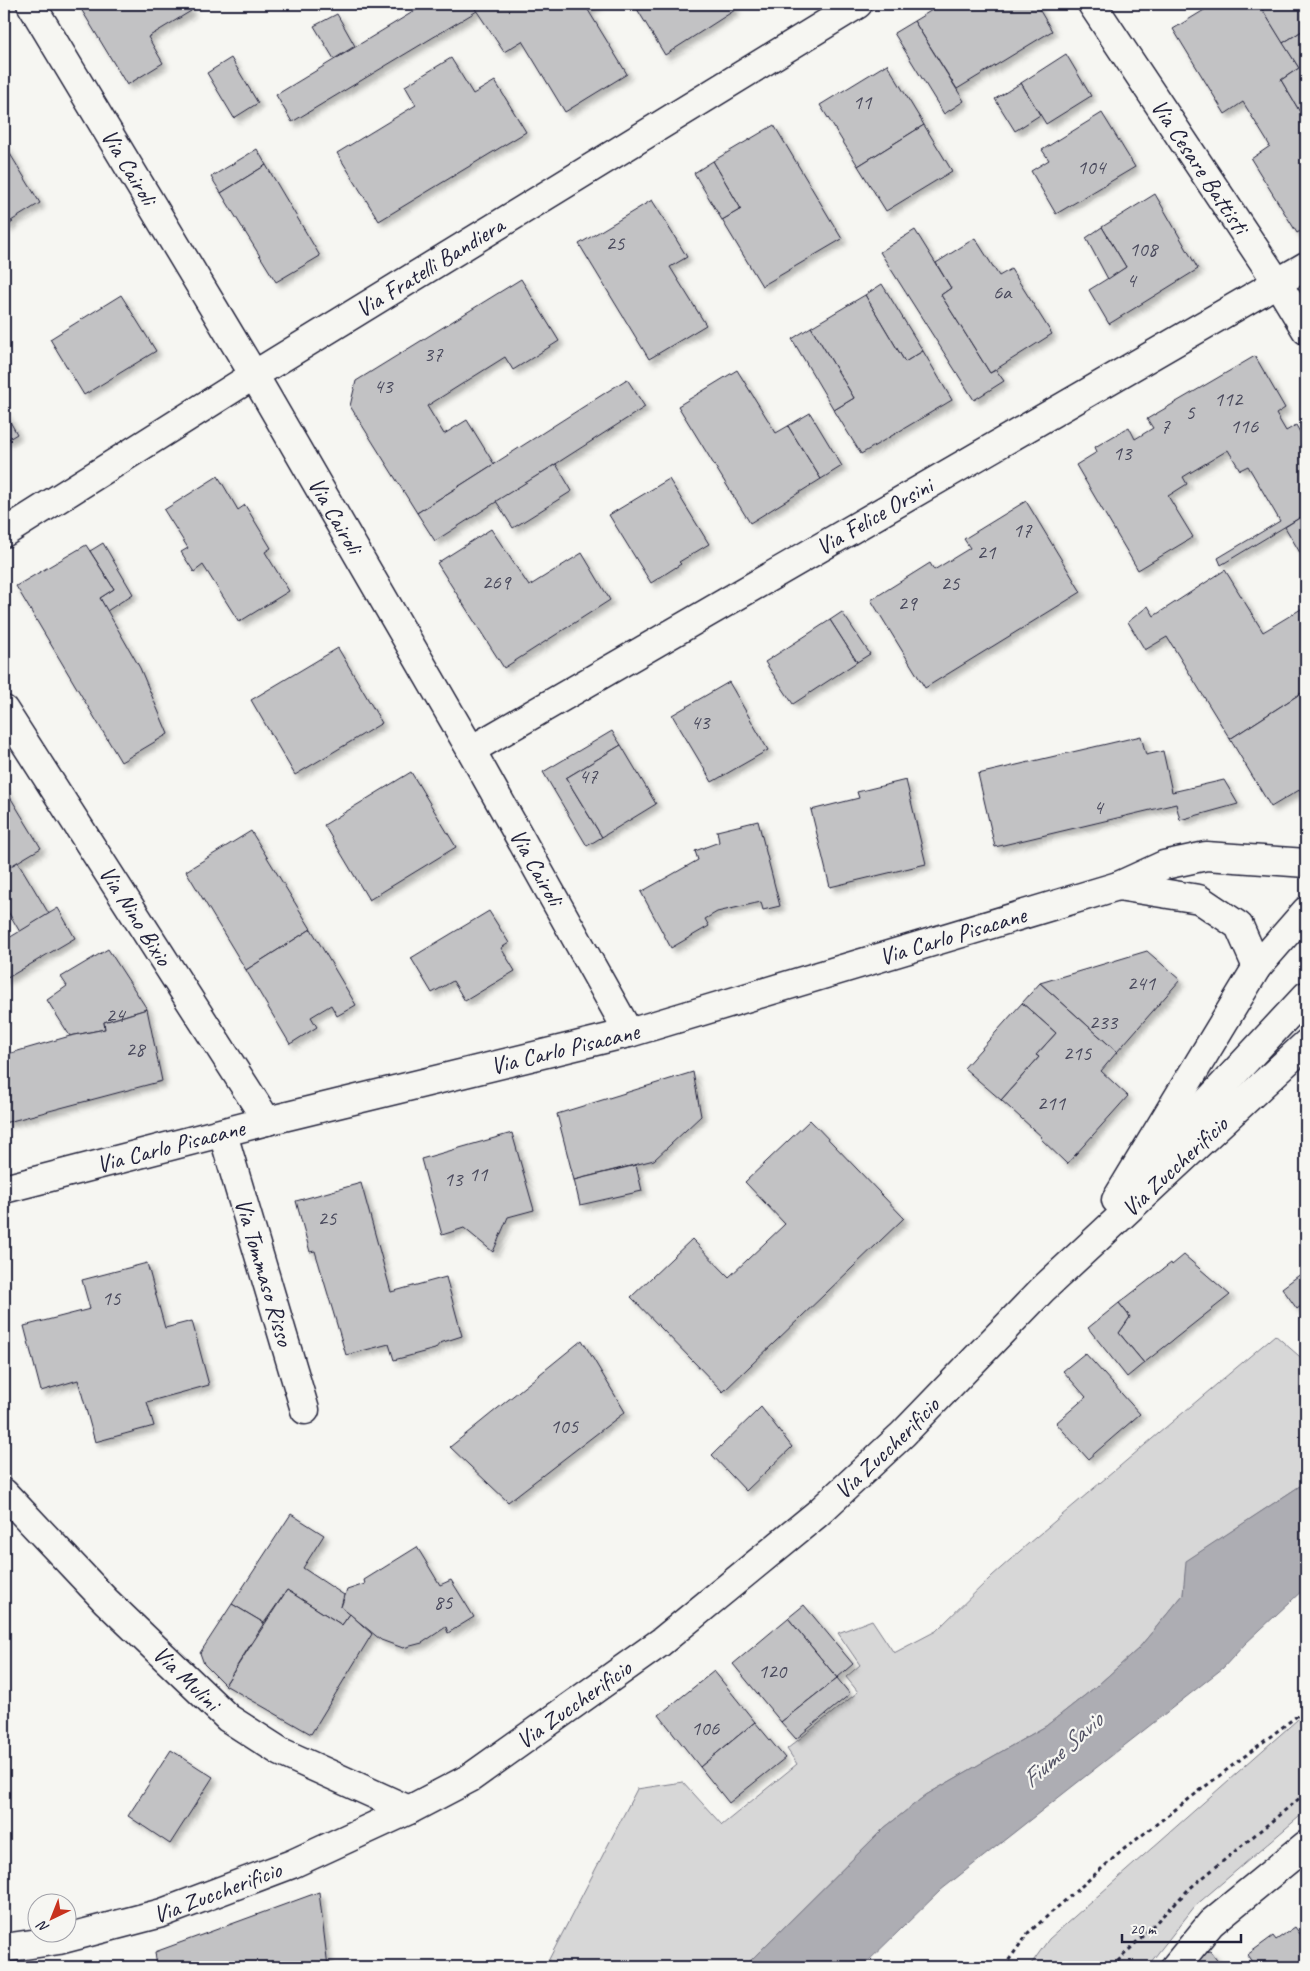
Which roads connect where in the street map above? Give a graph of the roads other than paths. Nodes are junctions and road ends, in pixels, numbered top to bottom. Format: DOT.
graph roads {
  1 [pos="32,4"];
  2 [pos="858,4"];
  3 [pos="1096,5"];
  4 [pos="1306,266"];
  5 [pos="1277,282"];
  6 [pos="1306,330"];
  7 [pos="254,375"];
  8 [pos="4,533"];
  9 [pos="4,710"];
  10 [pos="471,750"];
  11 [pos="1306,863"];
  12 [pos="1118,886"];
  13 [pos="1306,911"];
  14 [pos="1256,967"];
  15 [pos="1306,996"];
  16 [pos="629,1033"];
  17 [pos="1306,1044"];
  18 [pos="267,1121"];
  19 [pos="223,1134"];
  20 [pos="4,1189"];
  21 [pos="1116,1200"];
  22 [pos="1042,1290"];
  23 [pos="305,1410"];
  24 [pos="4,1494"];
  25 [pos="409,1810"];
  26 [pos="1306,1845"];
  27 [pos="4,1948"];
  28 [pos="1175,1967"];
  1 -- 7 [label="street, Via Cairoli"];
  2 -- 7 [label="street, Via Fratelli Bandiera"];
  3 -- 5 [label="street, Via Cesare Battisti"];
  4 -- 5 [label="street, Via Felice Orsini"];
  5 -- 6 [label="street, Via Cesare Battisti"];
  5 -- 10 [label="street, Via Felice Orsini"];
  7 -- 8 [label="street, Via Fratelli Bandiera"];
  7 -- 10 [label="street, Via Cairoli"];
  9 -- 18 [label="street, Via Nino Bixio"];
  10 -- 16 [label="street, Via Cairoli"];
  11 -- 12 [label="street, Via Carlo Pisacane"];
  12 -- 14 [label="street"];
  12 -- 16 [label="street, Via Carlo Pisacane"];
  13 -- 14 [label="street, Via Zuccherificio"];
  14 -- 21 [label="street, Via Zuccherificio"];
  15 -- 21 [label="street, Via Zuccherificio"];
  16 -- 18 [label="street, Via Carlo Pisacane"];
  17 -- 22 [label="street, Via Zuccherificio"];
  18 -- 19 [label="street, Via Carlo Pisacane"];
  19 -- 20 [label="street, Via Carlo Pisacane"];
  19 -- 23 [label="street, Via Tommaso Risso"];
  21 -- 22 [label="street, Via Zuccherificio"];
  22 -- 25 [label="street, Via Zuccherificio"];
  24 -- 25 [label="street, Via Mulini"];
  25 -- 27 [label="street, Via Zuccherificio"];
  26 -- 28 [label="street"];
}
